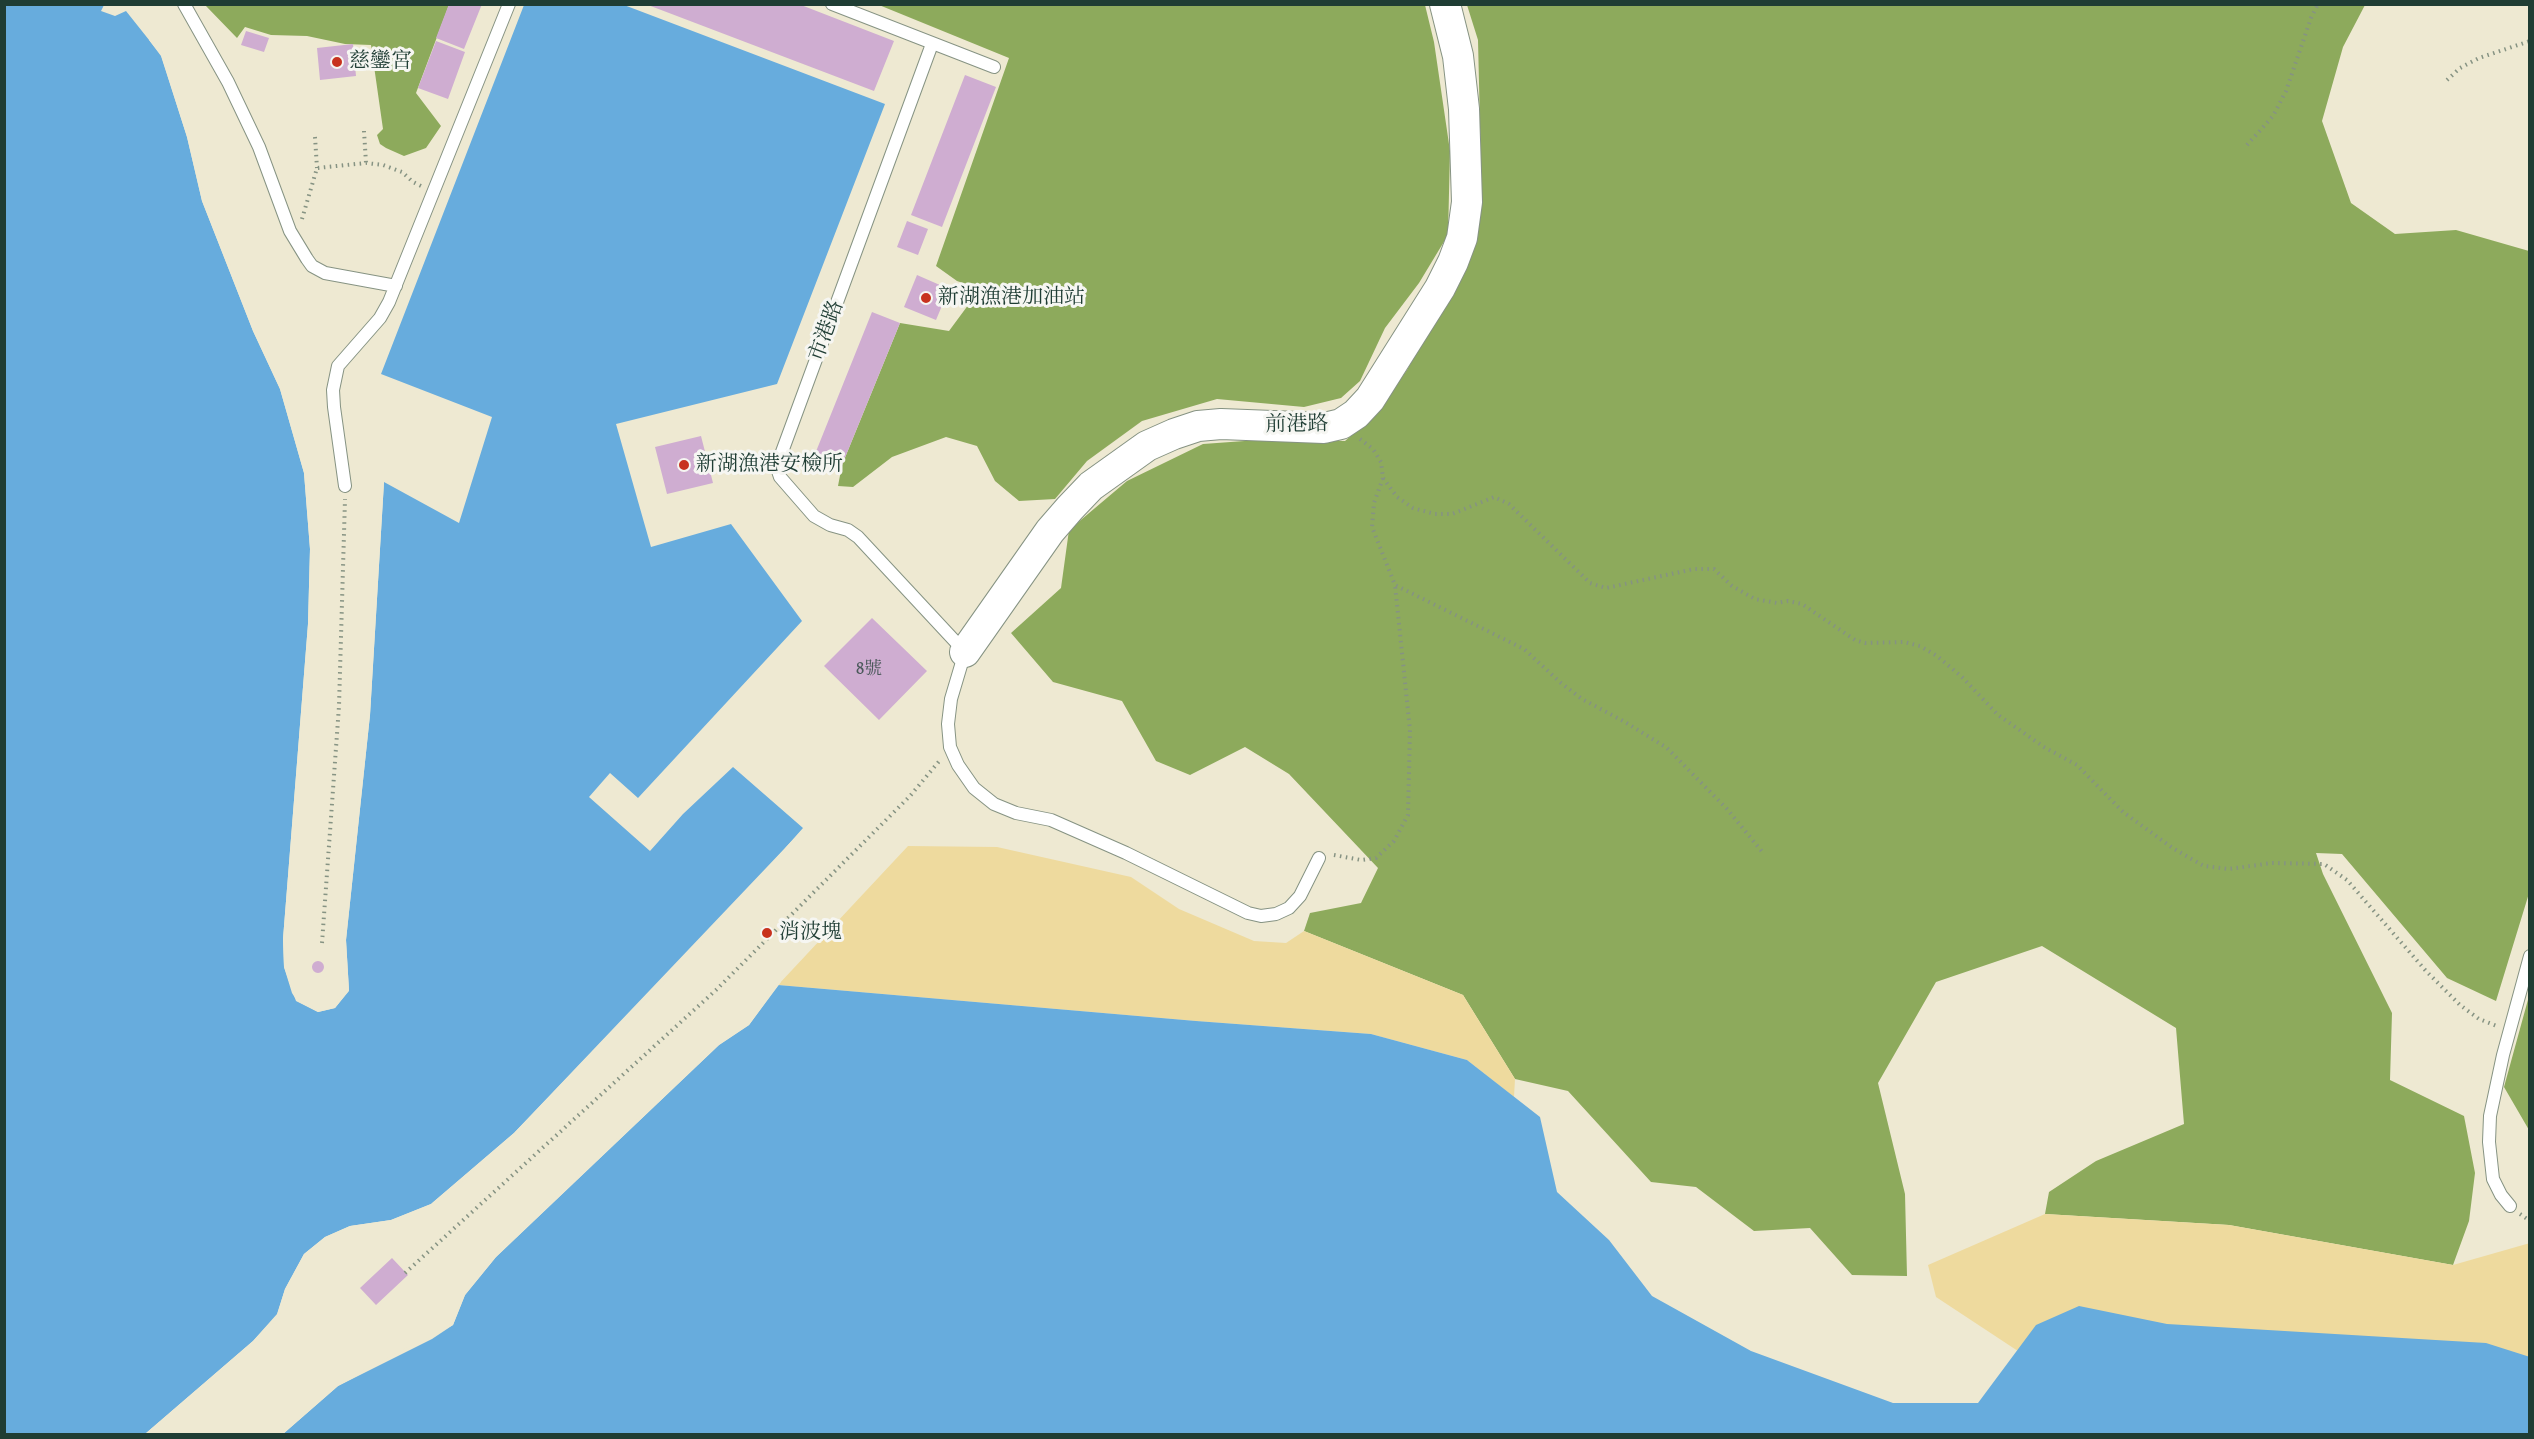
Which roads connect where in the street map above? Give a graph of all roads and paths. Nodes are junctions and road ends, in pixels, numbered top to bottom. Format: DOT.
graph roads {
  1 [pos="184,4"];
  2 [pos="509,4"];
  3 [pos="831,4"];
  4 [pos="1444,4"];
  5 [pos="2318,4"];
  6 [pos="2529,41"];
  7 [pos="932,44"];
  8 [pos="994,67"];
  9 [pos="2446,80"];
  10 [pos="364,131"];
  11 [pos="315,137"];
  12 [pos="2247,145"];
  13 [pos="366,163"];
  14 [pos="317,168"];
  15 [pos="433,191"];
  16 [pos="297,243"];
  17 [pos="396,286"];
  18 [pos="1341,424"];
  19 [pos="1383,478"];
  20 [pos="345,486"];
  21 [pos="1395,585"];
  22 [pos="965,652"];
  23 [pos="950,747"];
  24 [pos="1764,854"];
  25 [pos="1319,858"];
  26 [pos="322,943"];
  27 [pos="2529,956"];
  28 [pos="2509,1031"];
  29 [pos="2510,1206"];
  30 [pos="405,1273"];
  1 -- 16 [label="lane"];
  2 -- 15 [label="lane"];
  3 -- 7 [label="lane"];
  4 -- 18 [label="street, 前港路"];
  5 -- 12 [label="path"];
  6 -- 9 [label="path"];
  7 -- 8 [label="lane"];
  7 -- 22 [label="lane, 市港路"];
  10 -- 13 [label="path"];
  11 -- 14 [label="path"];
  13 -- 14 [label="path"];
  13 -- 15 [label="path"];
  14 -- 16 [label="path"];
  15 -- 17 [label="lane"];
  16 -- 17 [label="lane"];
  17 -- 20 [label="lane"];
  18 -- 19 [label="path"];
  18 -- 22 [label="street, 前港路"];
  19 -- 21 [label="path"];
  19 -- 28 [label="path"];
  20 -- 26 [label="path"];
  21 -- 24 [label="path"];
  21 -- 25 [label="path"];
  22 -- 23 [label="lane"];
  23 -- 25 [label="lane"];
  23 -- 30 [label="path"];
  27 -- 28 [label="lane"];
  28 -- 29 [label="lane"];
}
